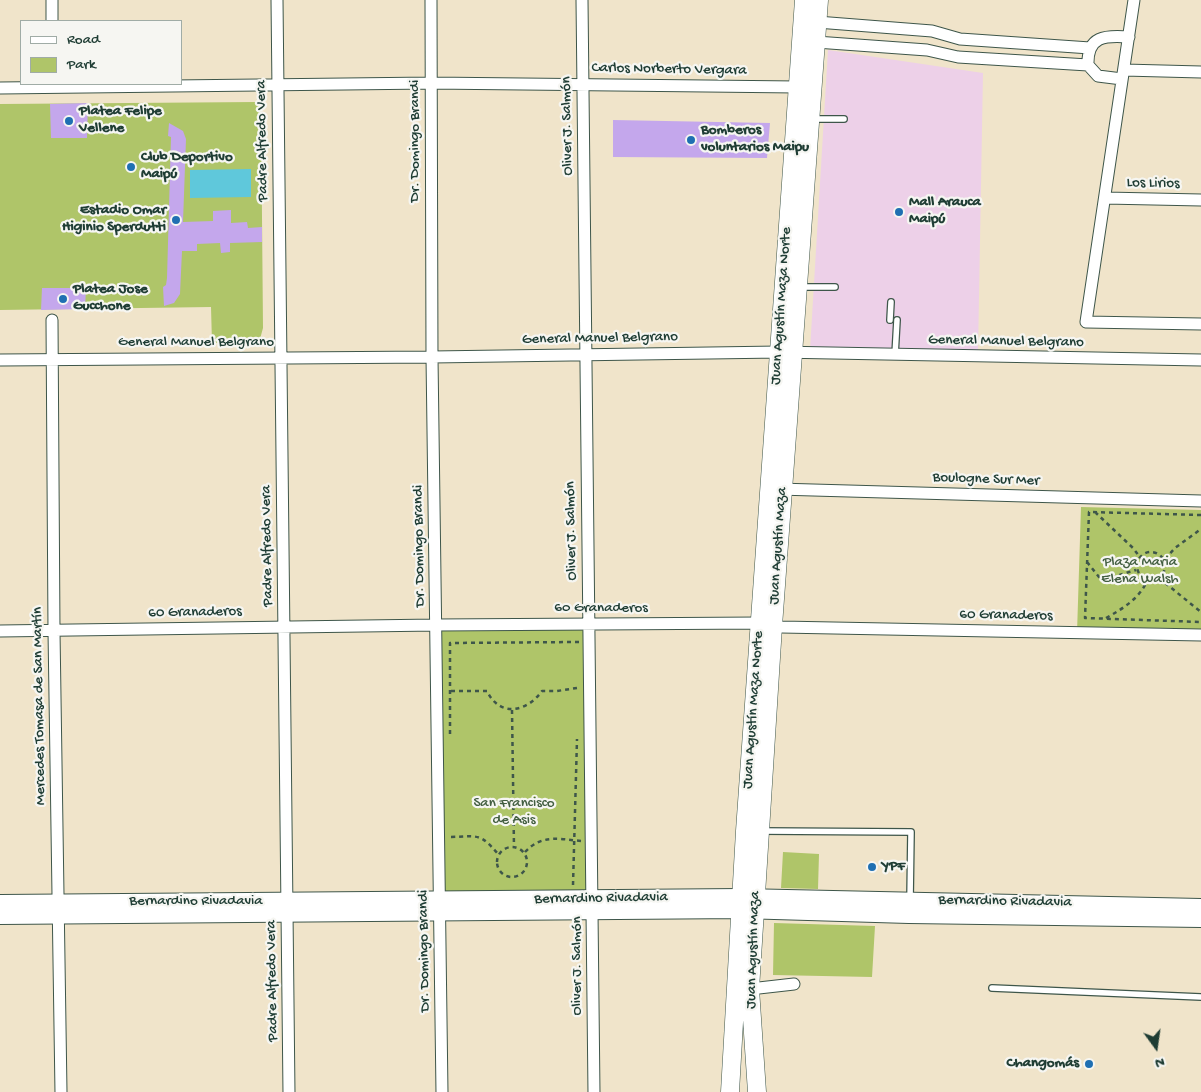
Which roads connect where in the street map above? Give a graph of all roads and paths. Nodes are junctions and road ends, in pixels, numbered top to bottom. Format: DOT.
graph roads {
  1 [pos="52,0"];
  2 [pos="277,0"];
  3 [pos="431,0"];
  4 [pos="582,0"];
  5 [pos="804,0"];
  6 [pos="819,0"];
  7 [pos="1134,0"];
  8 [pos="52,20"];
  9 [pos="818,22"];
  10 [pos="1129,37"];
  11 [pos="816,42"];
  12 [pos="1090,48"];
  13 [pos="1088,65"];
  14 [pos="1201,72"];
  15 [pos="1123,74"];
  16 [pos="431,83"];
  17 [pos="182,84"];
  18 [pos="277,84"];
  19 [pos="583,84"];
  20 [pos="52,85"];
  21 [pos="797,87"];
  22 [pos="0,88"];
  23 [pos="810,118"];
  24 [pos="844,120"];
  25 [pos="1104,198"];
  26 [pos="1201,200"];
  27 [pos="797,287"];
  28 [pos="835,287"];
  29 [pos="891,302"];
  30 [pos="52,320"];
  31 [pos="890,320"];
  32 [pos="897,320"];
  33 [pos="1201,324"];
  34 [pos="786,352"];
  35 [pos="586,354"];
  36 [pos="895,355"];
  37 [pos="432,357"];
  38 [pos="280,358"];
  39 [pos="52,359"];
  40 [pos="0,360"];
  41 [pos="1201,360"];
  42 [pos="777,489"];
  43 [pos="1201,501"];
  44 [pos="1094,512"];
  45 [pos="1201,515"];
  46 [pos="1201,529"];
  47 [pos="1139,556"];
  48 [pos="1165,560"];
  49 [pos="1087,562"];
  50 [pos="1136,570"];
  51 [pos="1158,578"];
  52 [pos="1148,579"];
  53 [pos="1201,612"];
  54 [pos="1104,619"];
  55 [pos="1201,622"];
  56 [pos="588,624"];
  57 [pos="436,625"];
  58 [pos="766,625"];
  59 [pos="284,626"];
  60 [pos="0,631"];
  61 [pos="54,631"];
  62 [pos="1201,635"];
  63 [pos="579,651"];
  64 [pos="578,688"];
  65 [pos="450,691"];
  66 [pos="512,710"];
  67 [pos="577,735"];
  68 [pos="450,740"];
  69 [pos="760,831"];
  70 [pos="574,840"];
  71 [pos="451,844"];
  72 [pos="514,847"];
  73 [pos="525,852"];
  74 [pos="499,855"];
  75 [pos="514,876"];
  76 [pos="573,885"];
  77 [pos="514,886"];
  78 [pos="0,903"];
  79 [pos="748,904"];
  80 [pos="592,905"];
  81 [pos="440,906"];
  82 [pos="287,907"];
  83 [pos="909,907"];
  84 [pos="1201,907"];
  85 [pos="58,909"];
  86 [pos="0,916"];
  87 [pos="1201,919"];
  88 [pos="794,984"];
  89 [pos="992,988"];
  90 [pos="750,989"];
  91 [pos="1201,997"];
  92 [pos="734,1034"];
  93 [pos="61,1092"];
  94 [pos="289,1092"];
  95 [pos="442,1092"];
  96 [pos="594,1092"];
  97 [pos="730,1092"];
  98 [pos="738,1092"];
  99 [pos="757,1092"];
  1 -- 8 [label="street"];
  2 -- 18 [label="street, Padre Alfredo Vera"];
  3 -- 16 [label="street, Dr. Domingo Brandi"];
  4 -- 19 [label="street, Oliver J. Salmón"];
  5 -- 21 [label="main road, Juan Agustín Maza Norte"];
  6 -- 9 [label="main road"];
  7 -- 10 [label="street"];
  9 -- 11 [label="main road"];
  9 -- 12 [label="street"];
  10 -- 12 [label="street"];
  10 -- 15 [label="street"];
  11 -- 13 [label="street"];
  11 -- 23 [label="main road"];
  12 -- 13 [label="street"];
  13 -- 15 [label="street"];
  14 -- 15 [label="street"];
  15 -- 25 [label="street"];
  16 -- 18 [label="street, Carlos Norberto Vergara"];
  16 -- 19 [label="street, Carlos Norberto Vergara"];
  16 -- 37 [label="street, Dr. Domingo Brandi"];
  17 -- 18 [label="street, Carlos Norberto Vergara"];
  18 -- 38 [label="street, Padre Alfredo Vera"];
  19 -- 21 [label="street, Carlos Norberto Vergara"];
  19 -- 35 [label="street, Oliver J. Salmón"];
  20 -- 22 [label="street, Carlos Norberto Vergara"];
  21 -- 34 [label="main road, Juan Agustín Maza Norte"];
  23 -- 24 [label="lane"];
  23 -- 27 [label="main road"];
  25 -- 26 [label="street, Los Lirios"];
  25 -- 33 [label="street"];
  27 -- 28 [label="lane"];
  27 -- 34 [label="main road"];
  29 -- 31 [label="lane"];
  30 -- 39 [label="street, Mercedes Tomasa de San Martín"];
  32 -- 36 [label="lane"];
  34 -- 35 [label="street, General Manuel Belgrano"];
  34 -- 36 [label="street, General Manuel Belgrano"];
  34 -- 42 [label="main road, Juan Agustín Maza Norte"];
  35 -- 37 [label="street, General Manuel Belgrano"];
  35 -- 56 [label="street, Oliver J. Salmón"];
  36 -- 41 [label="street, General Manuel Belgrano"];
  37 -- 38 [label="street, General Manuel Belgrano"];
  37 -- 57 [label="street, Dr. Domingo Brandi"];
  38 -- 39 [label="street, General Manuel Belgrano"];
  38 -- 59 [label="street, Padre Alfredo Vera"];
  39 -- 40 [label="street, General Manuel Belgrano"];
  39 -- 61 [label="street, Mercedes Tomasa de San Martín"];
  42 -- 43 [label="street, Boulogne Sur Mer"];
  42 -- 58 [label="main road, Juan Agustín Maza Norte"];
  44 -- 45 [label="path"];
  44 -- 47 [label="path"];
  44 -- 49 [label="path"];
  46 -- 48 [label="path"];
  47 -- 48 [label="path"];
  47 -- 50 [label="path"];
  48 -- 51 [label="path"];
  49 -- 50 [label="path"];
  49 -- 54 [label="path"];
  50 -- 52 [label="path"];
  51 -- 52 [label="path"];
  51 -- 53 [label="path"];
  52 -- 54 [label="path"];
  54 -- 55 [label="path"];
  56 -- 57 [label="street, 60 Granaderos"];
  56 -- 58 [label="street, 60 Granaderos"];
  56 -- 80 [label="street, Oliver J. Salmón"];
  57 -- 59 [label="street, 60 Granaderos"];
  57 -- 81 [label="street, Dr. Domingo Brandi"];
  58 -- 62 [label="street, 60 Granaderos"];
  58 -- 69 [label="main road, Juan Agustín Maza"];
  58 -- 79 [label="main road, Juan Agustín Maza Norte"];
  59 -- 61 [label="street, 60 Granaderos"];
  59 -- 82 [label="street, Padre Alfredo Vera"];
  60 -- 61 [label="street, 60 Granaderos"];
  61 -- 85 [label="street, Mercedes Tomasa de San Martín"];
  63 -- 65 [label="path"];
  64 -- 66 [label="path"];
  65 -- 66 [label="path"];
  65 -- 68 [label="path"];
  66 -- 72 [label="path"];
  67 -- 70 [label="path"];
  69 -- 79 [label="main road, Juan Agustín Maza"];
  69 -- 83 [label="lane"];
  70 -- 73 [label="path"];
  70 -- 76 [label="path"];
  71 -- 74 [label="path"];
  72 -- 73 [label="path"];
  72 -- 74 [label="path"];
  73 -- 75 [label="path"];
  74 -- 75 [label="path"];
  75 -- 77 [label="path"];
  78 -- 85 [label="street, Bernardino Rivadavia"];
  79 -- 80 [label="street, Bernardino Rivadavia"];
  79 -- 83 [label="street, Bernardino Rivadavia"];
  79 -- 90 [label="main road, Juan Agustín Maza"];
  79 -- 92 [label="main road, Juan Agustín Maza Norte"];
  80 -- 81 [label="street, Bernardino Rivadavia"];
  80 -- 96 [label="street, Oliver J. Salmón"];
  81 -- 82 [label="street, Bernardino Rivadavia"];
  81 -- 95 [label="street, Dr. Domingo Brandi"];
  82 -- 85 [label="street, Bernardino Rivadavia"];
  82 -- 94 [label="street, Padre Alfredo Vera"];
  83 -- 84 [label="street, Bernardino Rivadavia"];
  83 -- 87 [label="street, Bernardino Rivadavia"];
  85 -- 86 [label="street, Bernardino Rivadavia"];
  85 -- 93 [label="street, Mercedes Tomasa de San Martín"];
  88 -- 90 [label="street"];
  89 -- 91 [label="lane"];
  90 -- 99 [label="main road, Juan Agustín Maza"];
  92 -- 97 [label="main road, Juan Agustín Maza Norte"];
  92 -- 98 [label="main road"];
}
